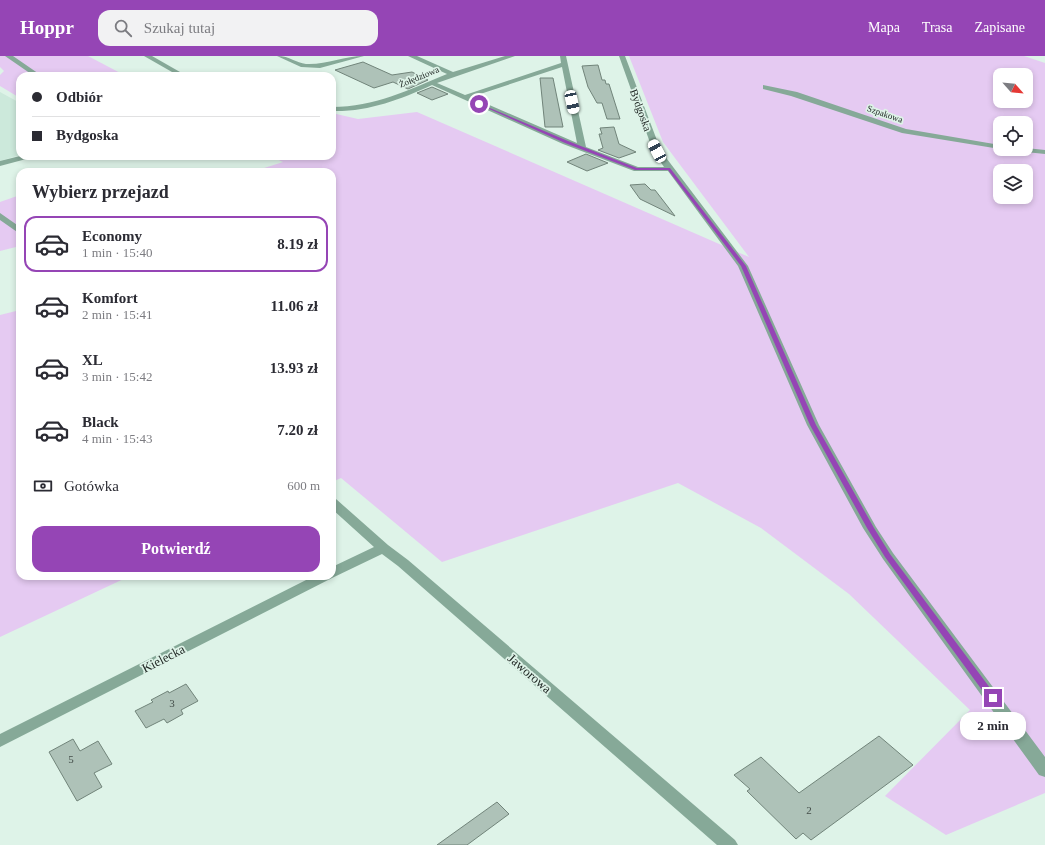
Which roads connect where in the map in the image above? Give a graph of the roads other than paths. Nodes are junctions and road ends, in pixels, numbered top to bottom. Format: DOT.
graph roads {
  1 [pos="8,56"];
  2 [pos="147,56"];
  3 [pos="280,56"];
  4 [pos="361,56"];
  5 [pos="411,56"];
  6 [pos="512,56"];
  7 [pos="563,56"];
  8 [pos="622,56"];
  9 [pos="564,64"];
  10 [pos="33,72"];
  11 [pos="177,72"];
  12 [pos="453,74"];
  13 [pos="432,83"];
  14 [pos="766,87"];
  15 [pos="465,97"];
  16 [pos="336,109"];
  17 [pos="993,146"];
  18 [pos="582,148"];
  19 [pos="1033,151"];
  20 [pos="1045,152"];
  21 [pos="16,159"];
  22 [pos="0,164"];
  23 [pos="669,168"];
  24 [pos="0,216"];
  25 [pos="16,228"];
  26 [pos="336,506"];
  27 [pos="383,548"];
  28 [pos="336,571"];
  29 [pos="318,580"];
  30 [pos="0,741"];
  31 [pos="1045,770"];
  32 [pos="729,845"];
  1 -- 10 [label="street"];
  2 -- 11 [label="street"];
  3 -- 4 [label="street"];
  5 -- 12 [label="street"];
  6 -- 12 [label="street, Żołędziowa"];
  7 -- 9 [label="street"];
  8 -- 23 [label="street, Bydgoska"];
  9 -- 15 [label="street"];
  9 -- 18 [label="street"];
  12 -- 13 [label="street, Żołędziowa"];
  13 -- 15 [label="street"];
  13 -- 16 [label="street, Żołędziowa"];
  14 -- 17 [label="street, Szpakowa"];
  15 -- 18 [label="street"];
  18 -- 23 [label="street"];
  19 -- 20 [label="street"];
  21 -- 22 [label="street"];
  23 -- 31 [label="street, Bydgoska"];
  24 -- 25 [label="street"];
  26 -- 27 [label="street, Jaworowa"];
  27 -- 28 [label="street"];
  27 -- 32 [label="street, Jaworowa"];
  29 -- 30 [label="street, Kielecka"];
}
